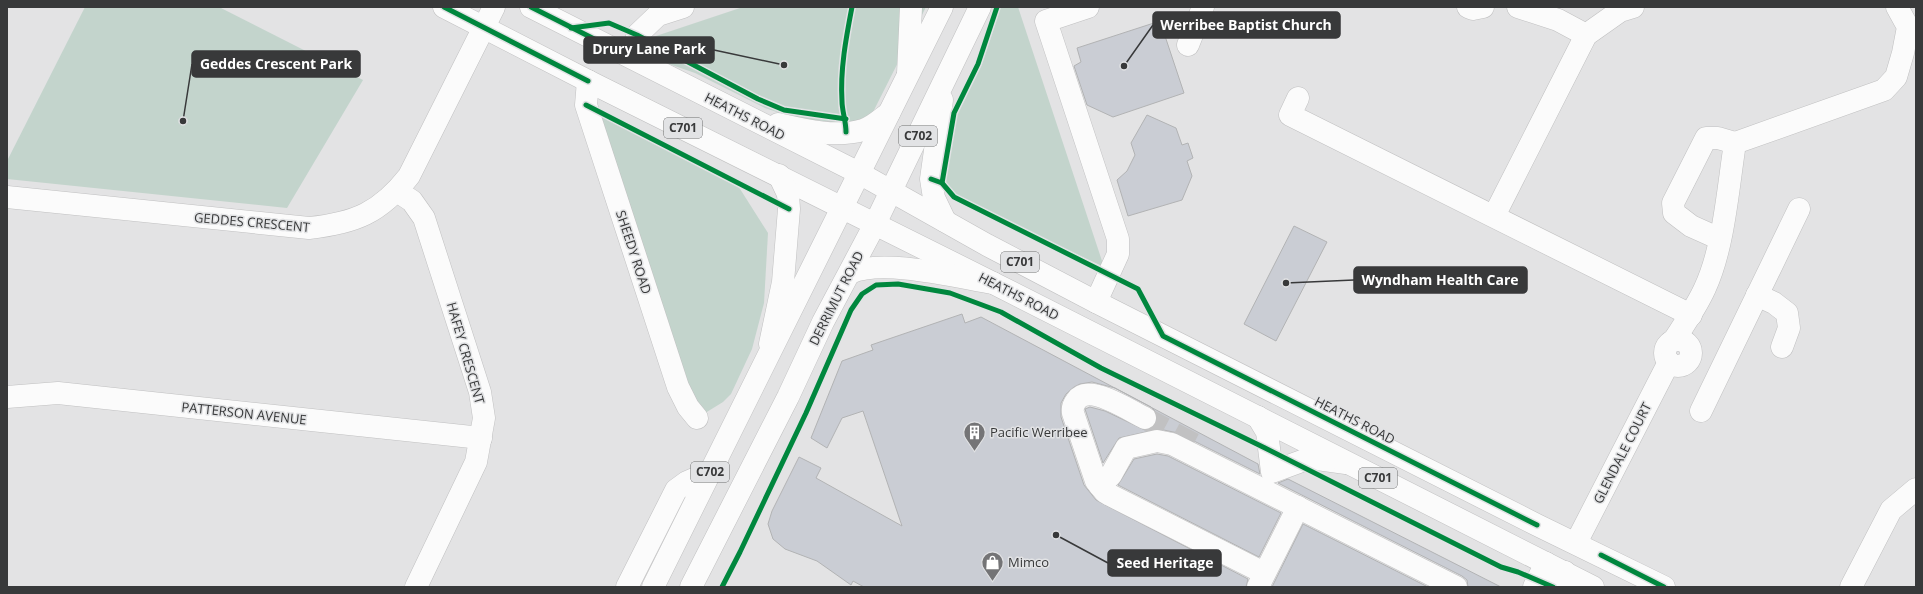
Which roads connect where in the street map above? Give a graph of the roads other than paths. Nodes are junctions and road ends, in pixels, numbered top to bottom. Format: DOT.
graph roads {
  1 [pos="444,7"];
  2 [pos="494,7"];
  3 [pos="531,7"];
  4 [pos="683,7"];
  5 [pos="911,7"];
  6 [pos="942,7"];
  7 [pos="980,7"];
  8 [pos="1088,7"];
  9 [pos="1203,7"];
  10 [pos="1468,7"];
  11 [pos="1483,7"];
  12 [pos="1518,7"];
  13 [pos="1633,7"];
  14 [pos="1897,7"];
  15 [pos="484,27"];
  16 [pos="637,35"];
  17 [pos="1586,35"];
  18 [pos="1188,45"];
  19 [pos="908,74"];
  20 [pos="945,79"];
  21 [pos="588,81"];
  22 [pos="1298,98"];
  23 [pos="889,113"];
  24 [pos="750,118"];
  25 [pos="1735,143"];
  26 [pos="859,173"];
  27 [pos="779,176"];
  28 [pos="397,191"];
  29 [pos="890,192"];
  30 [pos="7,197"];
  31 [pos="842,208"];
  32 [pos="1799,209"];
  33 [pos="1494,216"];
  34 [pos="945,221"];
  35 [pos="875,224"];
  36 [pos="1720,240"];
  37 [pos="850,273"];
  38 [pos="993,283"];
  39 [pos="1757,295"];
  40 [pos="1096,302"];
  41 [pos="1691,315"];
  42 [pos="1674,340"];
  43 [pos="1782,347"];
  44 [pos="1129,352"];
  45 [pos="768,356"];
  46 [pos="1690,358"];
  47 [pos="1669,362"];
  48 [pos="1720,369"];
  49 [pos="7,397"];
  50 [pos="1701,411"];
  51 [pos="1258,417"];
  52 [pos="697,418"];
  53 [pos="1145,418"];
  54 [pos="481,438"];
  55 [pos="1351,464"];
  56 [pos="710,472"];
  57 [pos="1100,486"];
  58 [pos="1916,489"];
  59 [pos="1298,507"];
  60 [pos="1576,543"];
  61 [pos="1546,563"];
  62 [pos="1261,580"];
  63 [pos="1561,580"];
  64 [pos="416,587"];
  65 [pos="627,587"];
  66 [pos="653,587"];
  67 [pos="691,587"];
  68 [pos="1456,587"];
  69 [pos="1534,587"];
  70 [pos="1593,587"];
  71 [pos="1664,587"];
  72 [pos="1851,587"];
  1 -- 15 [label="main road, HEATHS ROAD / C701"];
  2 -- 15 [label="main road, GEDDES CRESCENT"];
  3 -- 24 [label="main road, HEATHS ROAD / C701"];
  4 -- 16 [label="main road"];
  5 -- 19 [label="main road"];
  6 -- 19 [label="main road, C702"];
  7 -- 20 [label="main road, DERRIMUT ROAD / C702"];
  8 -- 40 [label="main road"];
  9 -- 18 [label="main road"];
  10 -- 11 [label="main road"];
  12 -- 17 [label="main road"];
  13 -- 17 [label="main road"];
  14 -- 25 [label="main road"];
  15 -- 21 [label="main road, HEATHS ROAD / C701"];
  15 -- 28 [label="main road, GEDDES CRESCENT"];
  17 -- 33 [label="main road"];
  19 -- 23 [label="main road, C702"];
  20 -- 29 [label="main road, DERRIMUT ROAD / C702"];
  20 -- 34 [label="main road"];
  21 -- 27 [label="main road, HEATHS ROAD / C701"];
  21 -- 52 [label="main road, SHEEDY ROAD"];
  22 -- 33 [label="main road"];
  23 -- 24 [label="main road"];
  23 -- 26 [label="main road, C702"];
  24 -- 26 [label="main road, HEATHS ROAD / C701"];
  25 -- 36 [label="main road"];
  25 -- 36 [label="main road"];
  26 -- 29 [label="main road, HEATHS ROAD / C701"];
  26 -- 31 [label="main road, C702"];
  27 -- 31 [label="main road, HEATHS ROAD / C701"];
  27 -- 45 [label="main road"];
  28 -- 30 [label="main road, GEDDES CRESCENT"];
  28 -- 54 [label="main road, HAFEY CRESCENT"];
  29 -- 34 [label="main road, HEATHS ROAD / C701"];
  29 -- 35 [label="main road, DERRIMUT ROAD / C702"];
  31 -- 35 [label="main road, HEATHS ROAD / C701"];
  31 -- 45 [label="main road, C702"];
  32 -- 39 [label="main road"];
  33 -- 41 [label="main road"];
  34 -- 40 [label="main road, HEATHS ROAD / C701"];
  35 -- 37 [label="main road, DERRIMUT ROAD / C702"];
  35 -- 38 [label="main road, HEATHS ROAD / C701"];
  36 -- 41 [label="main road"];
  37 -- 38 [label="main road"];
  37 -- 67 [label="main road, DERRIMUT ROAD / C702"];
  38 -- 44 [label="main road, HEATHS ROAD / C701"];
  39 -- 43 [label="main road"];
  39 -- 48 [label="main road"];
  40 -- 44 [label="main road"];
  40 -- 60 [label="main road, HEATHS ROAD / C701"];
  41 -- 42 [label="main road"];
  42 -- 46 [label="main road"];
  42 -- 47 [label="main road"];
  44 -- 51 [label="main road, HEATHS ROAD / C701"];
  45 -- 56 [label="main road, C702"];
  46 -- 47 [label="main road"];
  46 -- 48 [label="main road"];
  47 -- 60 [label="main road, GLENDALE COURT"];
  48 -- 50 [label="main road"];
  49 -- 54 [label="main road, PATTERSON AVENUE"];
  51 -- 55 [label="main road, HEATHS ROAD / C701"];
  51 -- 55 [label="main road"];
  53 -- 57 [label="main road"];
  54 -- 64 [label="main road, HAFEY CRESCENT"];
  55 -- 61 [label="main road, HEATHS ROAD / C701"];
  56 -- 65 [label="main road"];
  56 -- 66 [label="main road, C702"];
  57 -- 59 [label="main road"];
  57 -- 62 [label="main road"];
  58 -- 72 [label="main road"];
  59 -- 62 [label="main road"];
  59 -- 68 [label="main road"];
  60 -- 61 [label="main road"];
  60 -- 63 [label="main road, GLENDALE COURT"];
  60 -- 71 [label="main road, HEATHS ROAD / C701"];
  61 -- 63 [label="main road, HEATHS ROAD / C701"];
  61 -- 69 [label="main road"];
  63 -- 70 [label="main road, HEATHS ROAD / C701"];
}
